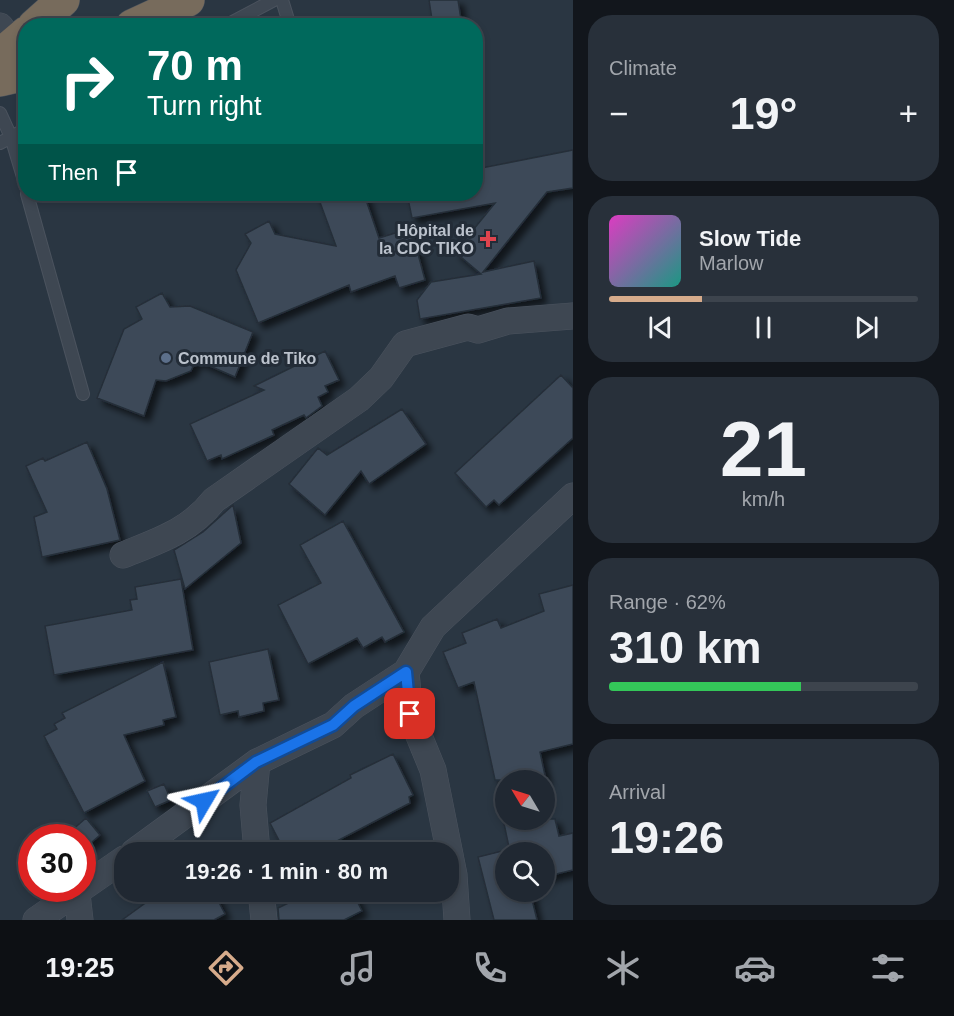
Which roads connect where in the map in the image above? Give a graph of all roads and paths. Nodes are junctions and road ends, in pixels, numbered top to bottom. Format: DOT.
graph roads {
  1 [pos="63,0"];
  2 [pos="188,0"];
  3 [pos="274,0"];
  4 [pos="282,0"];
  5 [pos="40,18"];
  6 [pos="149,18"];
  7 [pos="240,18"];
  8 [pos="288,18"];
  9 [pos="18,76"];
  10 [pos="0,80"];
  11 [pos="0,113"];
  12 [pos="6,140"];
  13 [pos="18,168"];
  14 [pos="29,201"];
  15 [pos="573,316"];
  16 [pos="83,394"];
  17 [pos="573,496"];
  18 [pos="123,555"];
  19 [pos="406,672"];
  20 [pos="256,762"];
  21 [pos="148,842"];
  22 [pos="256,842"];
  23 [pos="114,866"];
  24 [pos="96,880"];
  25 [pos="64,902"];
  26 [pos="78,902"];
  27 [pos="262,902"];
  28 [pos="36,920"];
  29 [pos="80,920"];
  30 [pos="264,920"];
  31 [pos="457,920"];
  1 -- 5 [label="highway"];
  2 -- 6 [label="highway"];
  3 -- 7 [label="lane"];
  4 -- 8 [label="lane"];
  9 -- 10 [label="highway"];
  11 -- 12 [label="lane"];
  12 -- 13 [label="lane"];
  14 -- 16 [label="lane"];
  15 -- 18 [label="street"];
  17 -- 19 [label="street"];
  19 -- 20 [label="street"];
  19 -- 31 [label="street"];
  20 -- 21 [label="street"];
  20 -- 22 [label="street"];
  23 -- 24 [label="street"];
  25 -- 28 [label="street"];
  26 -- 29 [label="street"];
  27 -- 30 [label="street"];
}
